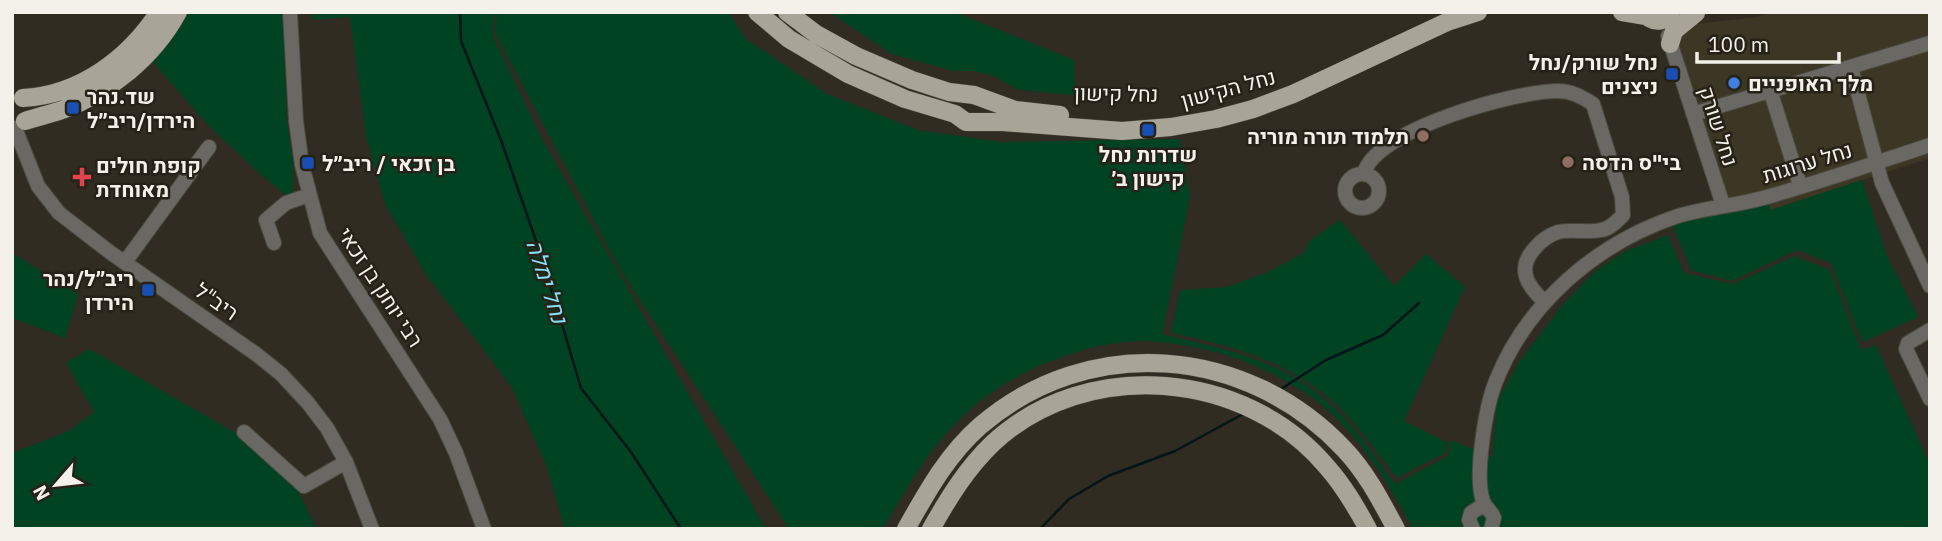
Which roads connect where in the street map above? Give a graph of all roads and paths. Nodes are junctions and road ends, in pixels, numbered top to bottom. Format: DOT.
graph roads {
  1 [pos="159,12"];
  2 [pos="178,12"];
  3 [pos="290,12"];
  4 [pos="757,12"];
  5 [pos="787,12"];
  6 [pos="1441,12"];
  7 [pos="1478,12"];
  8 [pos="1622,12"];
  9 [pos="1697,12"];
  10 [pos="1658,15"];
  11 [pos="1930,43"];
  12 [pos="1670,44"];
  13 [pos="1851,67"];
  14 [pos="1770,90"];
  15 [pos="17,96"];
  16 [pos="975,97"];
  17 [pos="1693,114"];
  18 [pos="967,120"];
  19 [pos="17,126"];
  20 [pos="1930,145"];
  21 [pos="209,148"];
  22 [pos="1876,163"];
  23 [pos="1364,173"];
  24 [pos="1800,185"];
  25 [pos="309,195"];
  26 [pos="1723,205"];
  27 [pos="274,243"];
  28 [pos="125,262"];
  29 [pos="1930,286"];
  30 [pos="1545,302"];
  31 [pos="1930,330"];
  32 [pos="1930,399"];
  33 [pos="244,432"];
  34 [pos="346,462"];
  35 [pos="1482,508"];
  36 [pos="372,529"];
  37 [pos="484,529"];
  38 [pos="905,529"];
  39 [pos="931,529"];
  40 [pos="1368,529"];
  41 [pos="1396,529"];
  42 [pos="1473,529"];
  43 [pos="1491,529"];
  1 -- 15 [label="main road"];
  2 -- 19 [label="main road"];
  3 -- 25 [label="street, רבי יוחנן בן זכאי"];
  4 -- 18 [label="main road, נחל הקישון"];
  5 -- 16 [label="main road"];
  6 -- 16 [label="main road, נחל קישון"];
  7 -- 18 [label="main road, נחל הקישון"];
  8 -- 10 [label="main road"];
  9 -- 10 [label="main road"];
  9 -- 12 [label="main road"];
  10 -- 12 [label="street, נחל שורק"];
  11 -- 13 [label="street"];
  12 -- 17 [label="street, נחל שורק"];
  13 -- 14 [label="street"];
  13 -- 22 [label="street"];
  14 -- 17 [label="street"];
  14 -- 24 [label="street"];
  15 -- 19 [label="main road"];
  16 -- 18 [label="main road"];
  16 -- 18 [label="main road"];
  17 -- 26 [label="street, נחל שורק"];
  19 -- 28 [label="street, ריב\"ל"];
  20 -- 22 [label="street, נחל ערוגות"];
  21 -- 28 [label="street"];
  22 -- 24 [label="street, נחל ערוגות"];
  22 -- 29 [label="street"];
  23 -- 30 [label="street"];
  24 -- 26 [label="street, נחל ערוגות"];
  25 -- 27 [label="street"];
  25 -- 37 [label="street, רבי יוחנן בן זכאי"];
  26 -- 30 [label="street, נחל ערוגות"];
  28 -- 34 [label="street, ריב\"ל"];
  30 -- 35 [label="street, נחל ערוגות"];
  31 -- 32 [label="street"];
  33 -- 34 [label="street"];
  34 -- 36 [label="street, ריב\"ל"];
  35 -- 42 [label="street"];
  35 -- 43 [label="street, נחל ערוגות"];
  38 -- 41 [label="main road"];
  39 -- 40 [label="main road"];
}
